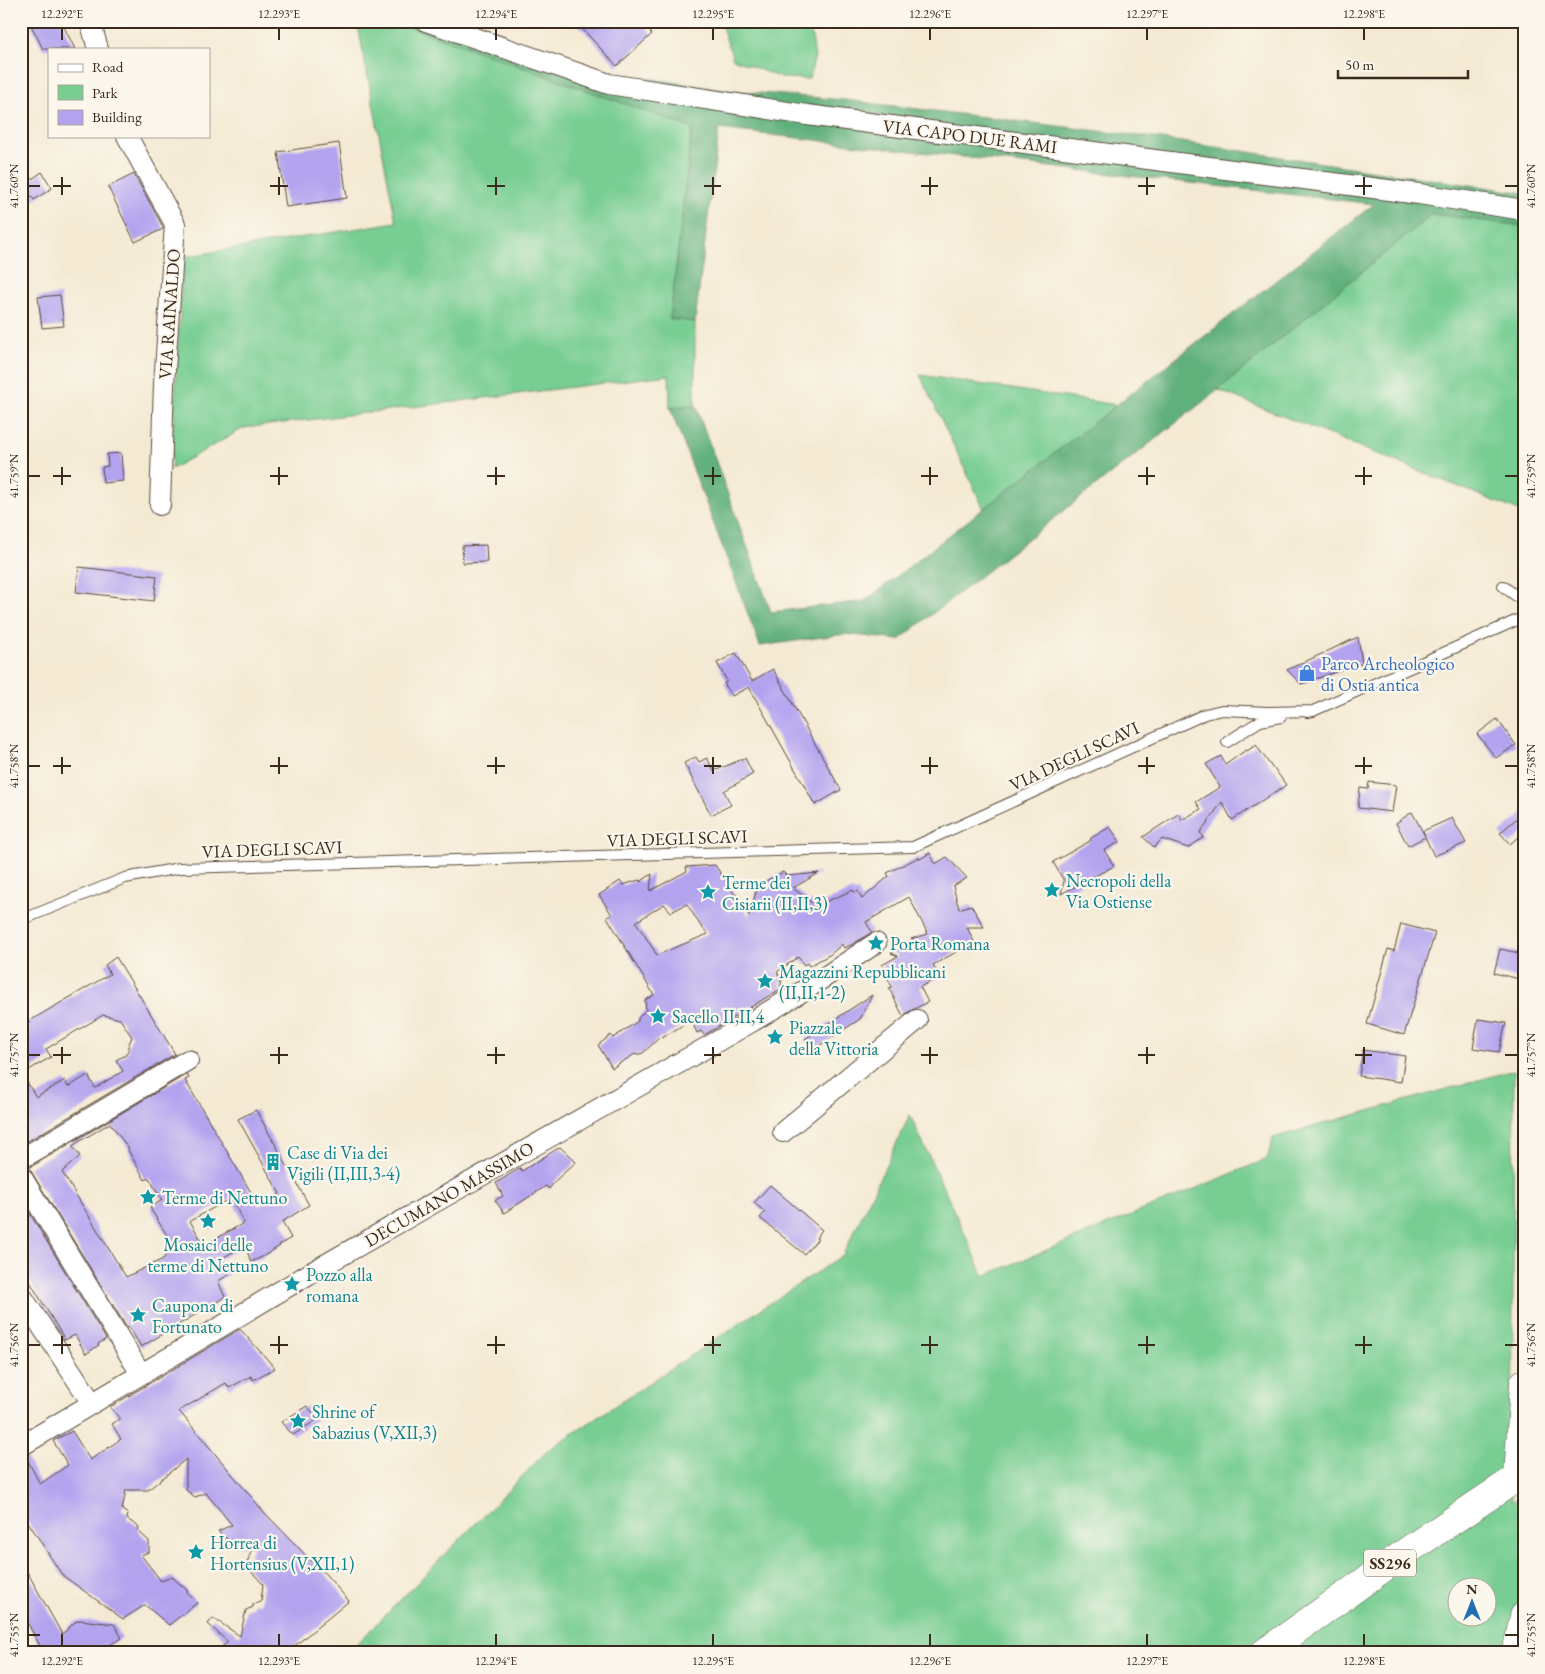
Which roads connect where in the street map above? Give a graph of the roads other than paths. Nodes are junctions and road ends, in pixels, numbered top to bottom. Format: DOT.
graph roads {
  1 [pos="90,21"];
  2 [pos="426,21"];
  3 [pos="98,48"];
  4 [pos="128,138"];
  5 [pos="1524,210"];
  6 [pos="160,505"];
  7 [pos="1503,586"];
  8 [pos="1524,602"];
  9 [pos="1524,617"];
  10 [pos="1313,711"];
  11 [pos="1227,742"];
  12 [pos="21,920"];
  13 [pos="876,943"];
  14 [pos="917,1020"];
  15 [pos="188,1060"];
  16 [pos="783,1132"];
  17 [pos="21,1158"];
  18 [pos="21,1176"];
  19 [pos="21,1295"];
  20 [pos="141,1374"];
  21 [pos="1524,1383"];
  22 [pos="92,1403"];
  23 [pos="21,1446"];
  24 [pos="1521,1475"];
  25 [pos="1524,1616"];
  26 [pos="1264,1653"];
  27 [pos="1516,1653"];
  1 -- 3 [label="street"];
  2 -- 5 [label="street, VIA CAPO DUE RAMI"];
  4 -- 6 [label="street, VIA RAINALDO"];
  7 -- 8 [label="lane"];
  9 -- 10 [label="lane, VIA DEGLI SCAVI"];
  10 -- 11 [label="lane, VIA DEGLI SCAVI"];
  10 -- 12 [label="lane, VIA DEGLI SCAVI"];
  13 -- 20 [label="street, DECUMANO MASSIMO"];
  14 -- 16 [label="street"];
  15 -- 17 [label="street"];
  18 -- 20 [label="street"];
  19 -- 22 [label="street"];
  20 -- 22 [label="street, DECUMANO MASSIMO"];
  21 -- 24 [label="main road"];
  22 -- 23 [label="street, DECUMANO MASSIMO"];
  24 -- 26 [label="main road, SS296"];
  25 -- 27 [label="main road"];
}
